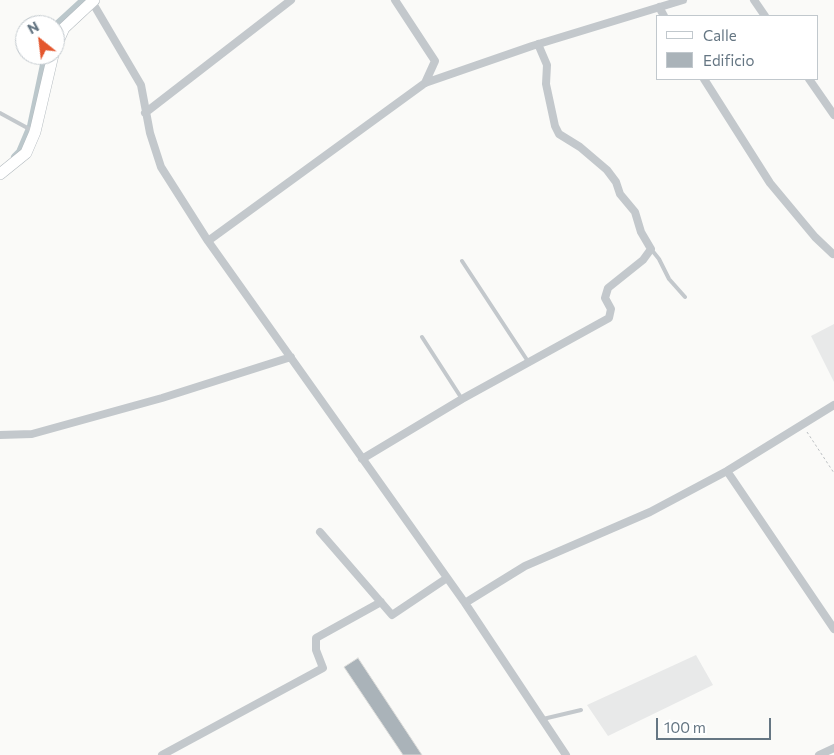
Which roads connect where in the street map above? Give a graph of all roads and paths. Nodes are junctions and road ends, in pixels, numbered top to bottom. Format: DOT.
graph roads {
  1 [pos="92,0"];
  2 [pos="291,0"];
  3 [pos="395,0"];
  4 [pos="682,0"];
  5 [pos="754,0"];
  6 [pos="659,7"];
  7 [pos="663,15"];
  8 [pos="764,15"];
  9 [pos="65,27"];
  10 [pos="538,44"];
  11 [pos="51,65"];
  12 [pos="705,80"];
  13 [pos="810,80"];
  14 [pos="425,83"];
  15 [pos="0,113"];
  16 [pos="145,113"];
  17 [pos="834,115"];
  18 [pos="35,132"];
  19 [pos="0,174"];
  20 [pos="208,241"];
  21 [pos="651,249"];
  22 [pos="833,254"];
  23 [pos="462,261"];
  24 [pos="685,298"];
  25 [pos="422,337"];
  26 [pos="290,357"];
  27 [pos="529,363"];
  28 [pos="462,399"];
  29 [pos="834,405"];
  30 [pos="802,425"];
  31 [pos="0,435"];
  32 [pos="362,458"];
  33 [pos="727,471"];
  34 [pos="834,473"];
  35 [pos="320,532"];
  36 [pos="448,578"];
  37 [pos="381,602"];
  38 [pos="465,603"];
  39 [pos="834,629"];
  40 [pos="581,710"];
  41 [pos="543,719"];
  42 [pos="834,748"];
  43 [pos="162,755"];
  44 [pos="566,755"];
  45 [pos="819,755"];
  1 -- 9 [label="street"];
  1 -- 16 [label="street"];
  2 -- 16 [label="street"];
  3 -- 14 [label="street"];
  4 -- 6 [label="street"];
  5 -- 8 [label="street"];
  6 -- 7 [label="street"];
  6 -- 10 [label="street"];
  10 -- 14 [label="street"];
  10 -- 21 [label="street"];
  11 -- 18 [label="street"];
  12 -- 22 [label="street"];
  13 -- 17 [label="street"];
  14 -- 20 [label="street"];
  15 -- 18 [label="lane"];
  16 -- 20 [label="street"];
  18 -- 19 [label="street"];
  20 -- 26 [label="street"];
  21 -- 24 [label="lane"];
  21 -- 27 [label="street"];
  23 -- 27 [label="lane"];
  25 -- 28 [label="lane"];
  26 -- 31 [label="street"];
  26 -- 32 [label="street"];
  27 -- 28 [label="street"];
  28 -- 32 [label="street"];
  29 -- 30 [label="street"];
  30 -- 33 [label="street"];
  30 -- 34 [label="path"];
  32 -- 36 [label="street"];
  33 -- 38 [label="street"];
  33 -- 39 [label="street"];
  35 -- 37 [label="street"];
  36 -- 37 [label="street"];
  36 -- 38 [label="street"];
  37 -- 43 [label="street"];
  38 -- 41 [label="street"];
  40 -- 41 [label="lane"];
  41 -- 44 [label="street"];
  42 -- 45 [label="street"];
}
